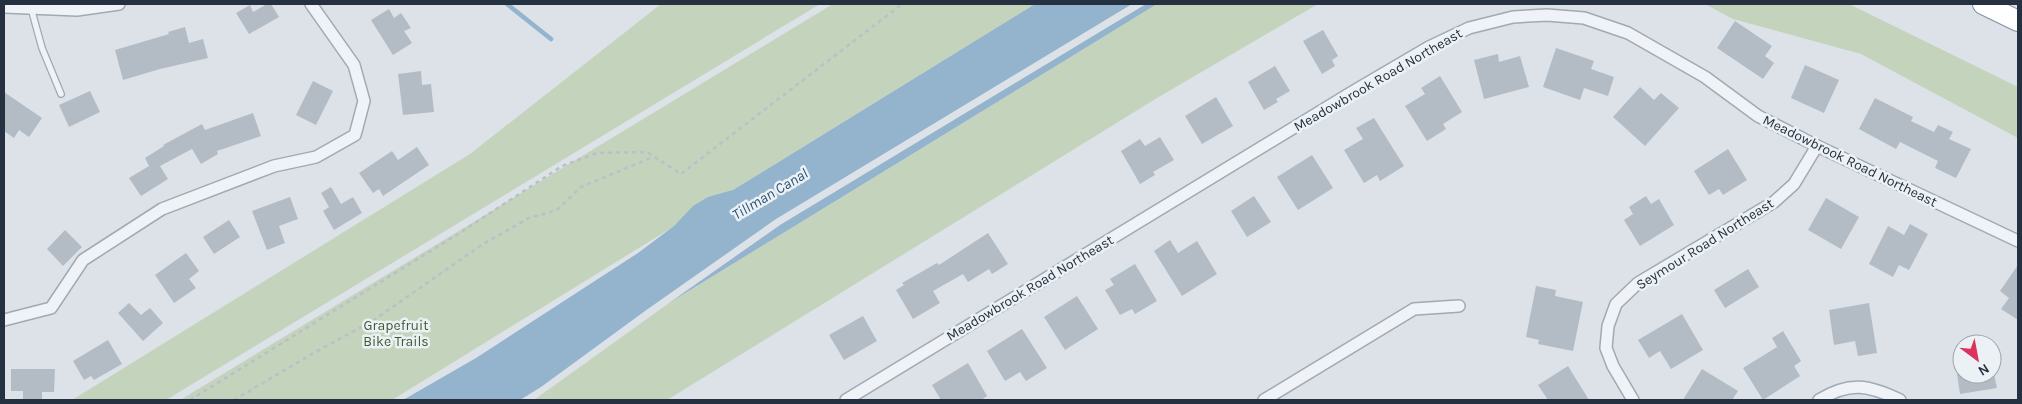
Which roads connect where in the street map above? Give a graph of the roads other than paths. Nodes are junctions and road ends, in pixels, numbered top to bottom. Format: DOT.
graph roads {
  1 [pos="119,4"];
  2 [pos="311,4"];
  3 [pos="1983,4"];
  4 [pos="4,7"];
  5 [pos="31,8"];
  6 [pos="2018,21"];
  7 [pos="60,94"];
  8 [pos="1817,146"];
  9 [pos="2018,241"];
  10 [pos="1459,306"];
  11 [pos="4,320"];
  12 [pos="846,400"];
  13 [pos="1264,400"];
  14 [pos="1633,400"];
  15 [pos="1819,400"];
  16 [pos="1900,400"];
  1 -- 5 [label="street"];
  2 -- 11 [label="street"];
  3 -- 6 [label="highway"];
  4 -- 5 [label="street"];
  5 -- 7 [label="lane"];
  8 -- 9 [label="street, Meadowbrook Road Northeast"];
  8 -- 12 [label="street, Meadowbrook Road Northeast"];
  8 -- 14 [label="street, Seymour Road Northeast"];
  10 -- 13 [label="street"];
  15 -- 16 [label="street"];
}
